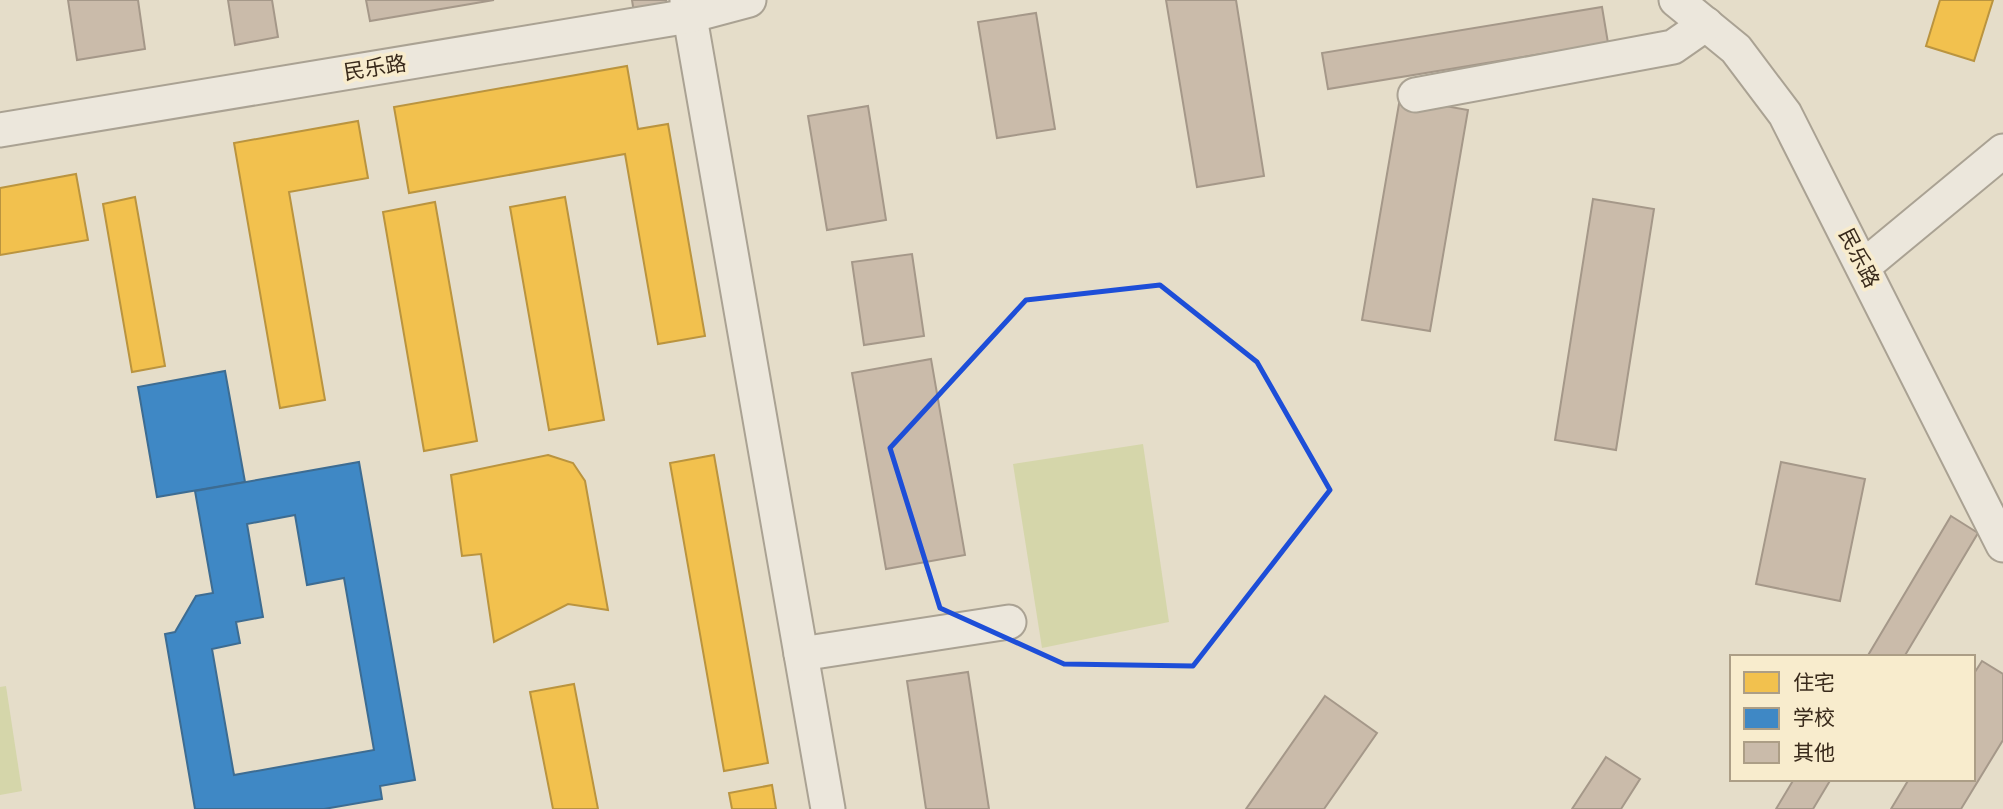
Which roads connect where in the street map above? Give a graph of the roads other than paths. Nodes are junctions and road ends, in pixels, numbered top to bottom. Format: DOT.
graph roads {
  1 [pos="749,0"];
  2 [pos="1676,0"];
  3 [pos="688,8"];
  4 [pos="1706,24"];
  5 [pos="1415,95"];
  6 [pos="0,130"];
  7 [pos="2003,151"];
  8 [pos="1864,266"];
  9 [pos="2003,545"];
  10 [pos="1009,622"];
  11 [pos="801,654"];
  12 [pos="828,809"];
  1 -- 3 [label="street, 民乐路"];
  2 -- 4 [label="street, 民乐路"];
  3 -- 6 [label="street, 民乐路"];
  3 -- 11 [label="street"];
  4 -- 5 [label="street"];
  4 -- 8 [label="street, 民乐路"];
  7 -- 8 [label="street"];
  8 -- 9 [label="street, 民乐路"];
  10 -- 11 [label="street"];
  11 -- 12 [label="street"];
}
